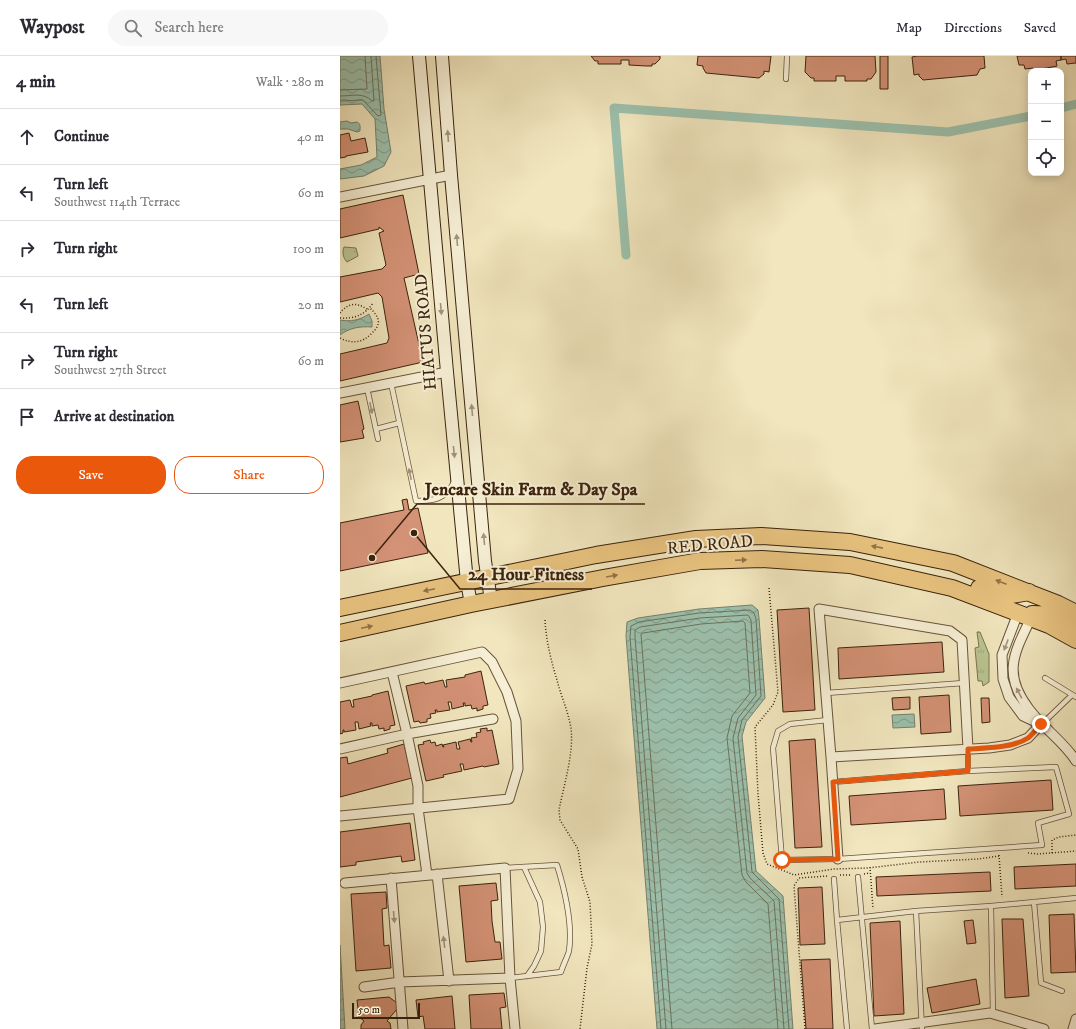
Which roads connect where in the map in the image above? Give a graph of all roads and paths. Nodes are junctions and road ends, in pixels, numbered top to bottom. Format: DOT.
graph roads {
  1 [pos="419,56"];
  2 [pos="442,56"];
  3 [pos="787,56"];
  4 [pos="786,79"];
  5 [pos="451,175"];
  6 [pos="429,178"];
  7 [pos="340,197"];
  8 [pos="373,303"];
  9 [pos="369,309"];
  10 [pos="340,313"];
  11 [pos="340,318"];
  12 [pos="340,338"];
  13 [pos="446,372"];
  14 [pos="391,383"];
  15 [pos="367,388"];
  16 [pos="340,393"];
  17 [pos="399,423"];
  18 [pos="376,428"];
  19 [pos="378,439"];
  20 [pos="457,476"];
  21 [pos="903,577"];
  22 [pos="488,578"];
  23 [pos="467,582"];
  24 [pos="769,588"];
  25 [pos="1028,592"];
  26 [pos="491,600"];
  27 [pos="471,604"];
  28 [pos="340,608"];
  29 [pos="1076,613"];
  30 [pos="1025,616"];
  31 [pos="545,620"];
  32 [pos="1076,625"];
  33 [pos="340,633"];
  34 [pos="1076,640"];
  35 [pos="392,672"];
  36 [pos="1045,678"];
  37 [pos="340,683"];
  38 [pos="964,683"];
  39 [pos="826,693"];
  40 [pos="1074,696"];
  41 [pos="493,719"];
  42 [pos="828,720"];
  43 [pos="1041,724"];
  44 [pos="407,734"];
  45 [pos="340,749"];
  46 [pos="968,749"];
  47 [pos="831,757"];
  48 [pos="1076,761"];
  49 [pos="968,771"];
  50 [pos="833,782"];
  51 [pos="418,808"];
  52 [pos="340,816"];
  53 [pos="1076,835"];
  54 [pos="1076,851"];
  55 [pos="1024,853"];
  56 [pos="1052,853"];
  57 [pos="838,859"];
  58 [pos="524,867"];
  59 [pos="505,868"];
  60 [pos="870,868"];
  61 [pos="870,873"];
  62 [pos="432,875"];
  63 [pos="839,875"];
  64 [pos="858,875"];
  65 [pos="391,878"];
  66 [pos="833,878"];
  67 [pos="345,883"];
  68 [pos="1076,898"];
  69 [pos="1034,902"];
  70 [pos="1002,904"];
  71 [pos="990,906"];
  72 [pos="916,911"];
  73 [pos="874,915"];
  74 [pos="862,917"];
  75 [pos="837,920"];
  76 [pos="527,976"];
  77 [pos="510,978"];
  78 [pos="449,981"];
  79 [pos="400,982"];
  80 [pos="364,987"];
  81 [pos="1062,991"];
  82 [pos="993,1014"];
  83 [pos="1076,1019"];
  84 [pos="922,1026"];
  85 [pos="403,1029"];
  86 [pos="515,1029"];
  87 [pos="580,1029"];
  88 [pos="805,1029"];
  89 [pos="847,1029"];
  90 [pos="872,1029"];
  91 [pos="875,1029"];
  92 [pos="1044,1029"];
  93 [pos="1073,1029"];
  1 -- 6 [label="main road, HIATUS ROAD"];
  5 -- 2 [label="main road, one-way"];
  3 -- 4 [label="lane"];
  5 -- 6 [label="street"];
  22 -- 5 [label="main road, one-way"];
  6 -- 7 [label="street"];
  6 -- 13 [label="main road, HIATUS ROAD, one-way"];
  8 -- 9 [label="path"];
  9 -- 10 [label="path"];
  9 -- 11 [label="path"];
  9 -- 12 [label="path"];
  13 -- 14 [label="street"];
  13 -- 20 [label="main road, HIATUS ROAD, one-way"];
  14 -- 15 [label="street"];
  14 -- 17 [label="lane"];
  15 -- 16 [label="street"];
  15 -- 18 [label="lane, one-way"];
  17 -- 18 [label="lane"];
  20 -- 17 [label="lane, one-way"];
  18 -- 19 [label="lane"];
  20 -- 23 [label="main road, HIATUS ROAD"];
  21 -- 25 [label="highway"];
  26 -- 21 [label="highway, RED ROAD, one-way"];
  21 -- 30 [label="highway, RED ROAD"];
  22 -- 23 [label="highway, RED ROAD"];
  25 -- 22 [label="highway, RED ROAD, one-way"];
  22 -- 26 [label="main road"];
  23 -- 27 [label="main road, HIATUS ROAD"];
  23 -- 28 [label="highway, RED ROAD, one-way"];
  24 -- 60 [label="path"];
  25 -- 29 [label="highway, RED ROAD"];
  26 -- 27 [label="highway, RED ROAD"];
  33 -- 27 [label="highway, RED ROAD, one-way"];
  30 -- 32 [label="highway"];
  30 -- 34 [label="highway, RED ROAD"];
  43 -- 30 [label="street, one-way"];
  30 -- 43 [label="street, one-way"];
  31 -- 87 [label="path"];
  35 -- 37 [label="street"];
  35 -- 44 [label="street"];
  35 -- 51 [label="street"];
  36 -- 40 [label="lane"];
  38 -- 39 [label="lane"];
  38 -- 39 [label="street"];
  38 -- 46 [label="street"];
  39 -- 42 [label="street"];
  40 -- 43 [label="lane"];
  41 -- 44 [label="street"];
  42 -- 47 [label="street"];
  42 -- 57 [label="lane"];
  43 -- 46 [label="street"];
  43 -- 48 [label="street"];
  44 -- 45 [label="street"];
  44 -- 51 [label="street"];
  46 -- 47 [label="street"];
  46 -- 49 [label="lane"];
  47 -- 50 [label="street"];
  49 -- 50 [label="lane"];
  49 -- 57 [label="lane"];
  50 -- 57 [label="street"];
  51 -- 52 [label="street"];
  51 -- 62 [label="street"];
  53 -- 56 [label="path"];
  54 -- 56 [label="path"];
  55 -- 56 [label="path"];
  58 -- 59 [label="lane"];
  58 -- 76 [label="lane"];
  58 -- 76 [label="lane"];
  59 -- 62 [label="street"];
  59 -- 77 [label="street"];
  60 -- 61 [label="path"];
  60 -- 70 [label="path"];
  61 -- 64 [label="path"];
  61 -- 73 [label="path"];
  62 -- 65 [label="street"];
  78 -- 62 [label="street, one-way"];
  63 -- 64 [label="path"];
  64 -- 74 [label="lane"];
  65 -- 67 [label="street"];
  65 -- 79 [label="street, one-way"];
  66 -- 75 [label="lane"];
  66 -- 88 [label="path"];
  68 -- 69 [label="lane"];
  69 -- 70 [label="lane"];
  69 -- 81 [label="lane"];
  70 -- 71 [label="lane"];
  71 -- 72 [label="lane"];
  71 -- 82 [label="lane"];
  72 -- 73 [label="lane"];
  72 -- 84 [label="lane"];
  73 -- 74 [label="lane"];
  74 -- 75 [label="lane"];
  74 -- 90 [label="lane"];
  75 -- 89 [label="lane"];
  76 -- 77 [label="lane"];
  77 -- 78 [label="street"];
  77 -- 86 [label="street"];
  78 -- 79 [label="street"];
  79 -- 80 [label="street"];
  79 -- 85 [label="street"];
  82 -- 84 [label="street"];
  82 -- 92 [label="street"];
  83 -- 93 [label="street"];
  84 -- 91 [label="street"];
}
